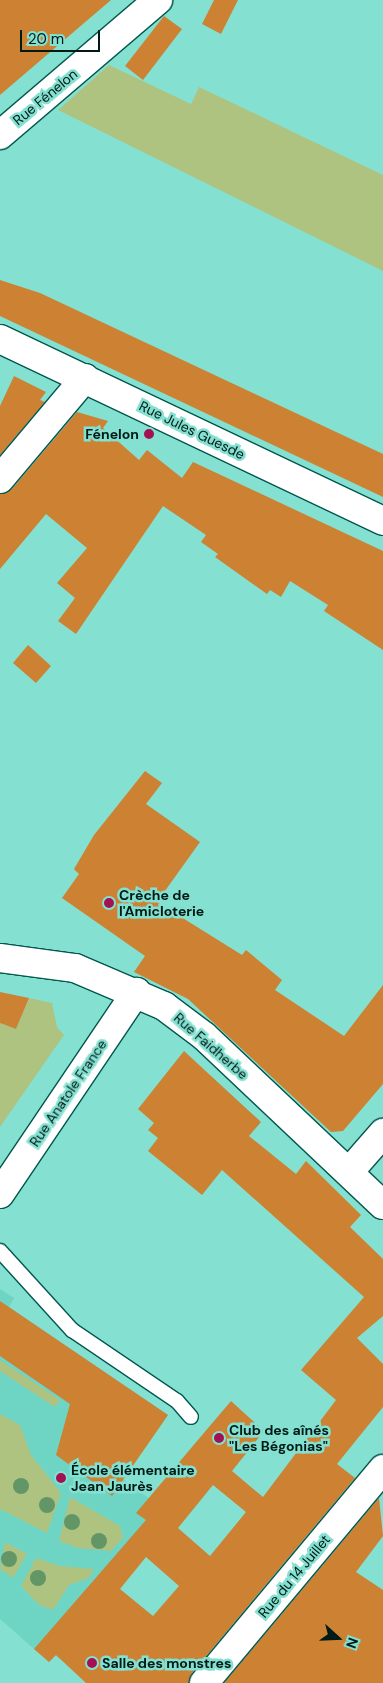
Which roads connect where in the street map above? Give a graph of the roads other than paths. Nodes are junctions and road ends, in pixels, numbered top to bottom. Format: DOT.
graph roads {
  1 [pos="158,0"];
  2 [pos="0,134"];
  3 [pos="0,339"];
  4 [pos="85,378"];
  5 [pos="0,479"];
  6 [pos="383,521"];
  7 [pos="0,958"];
  8 [pos="136,992"];
  9 [pos="383,1133"];
  10 [pos="349,1172"];
  11 [pos="0,1194"];
  12 [pos="383,1205"];
  13 [pos="0,1251"];
  14 [pos="191,1416"];
  15 [pos="383,1469"];
  16 [pos="204,1683"];
  1 -- 2 [label="street, Rue Fénelon"];
  3 -- 4 [label="street, Rue Jules Guesde"];
  4 -- 5 [label="street"];
  4 -- 6 [label="street, Rue Jules Guesde"];
  7 -- 8 [label="street, Rue Faidherbe"];
  8 -- 10 [label="street, Rue Faidherbe"];
  8 -- 11 [label="street, Rue Anatole France"];
  9 -- 10 [label="street"];
  10 -- 12 [label="street, Rue Faidherbe"];
  13 -- 14 [label="lane"];
  15 -- 16 [label="street, Rue du 14 Juillet"];
}
